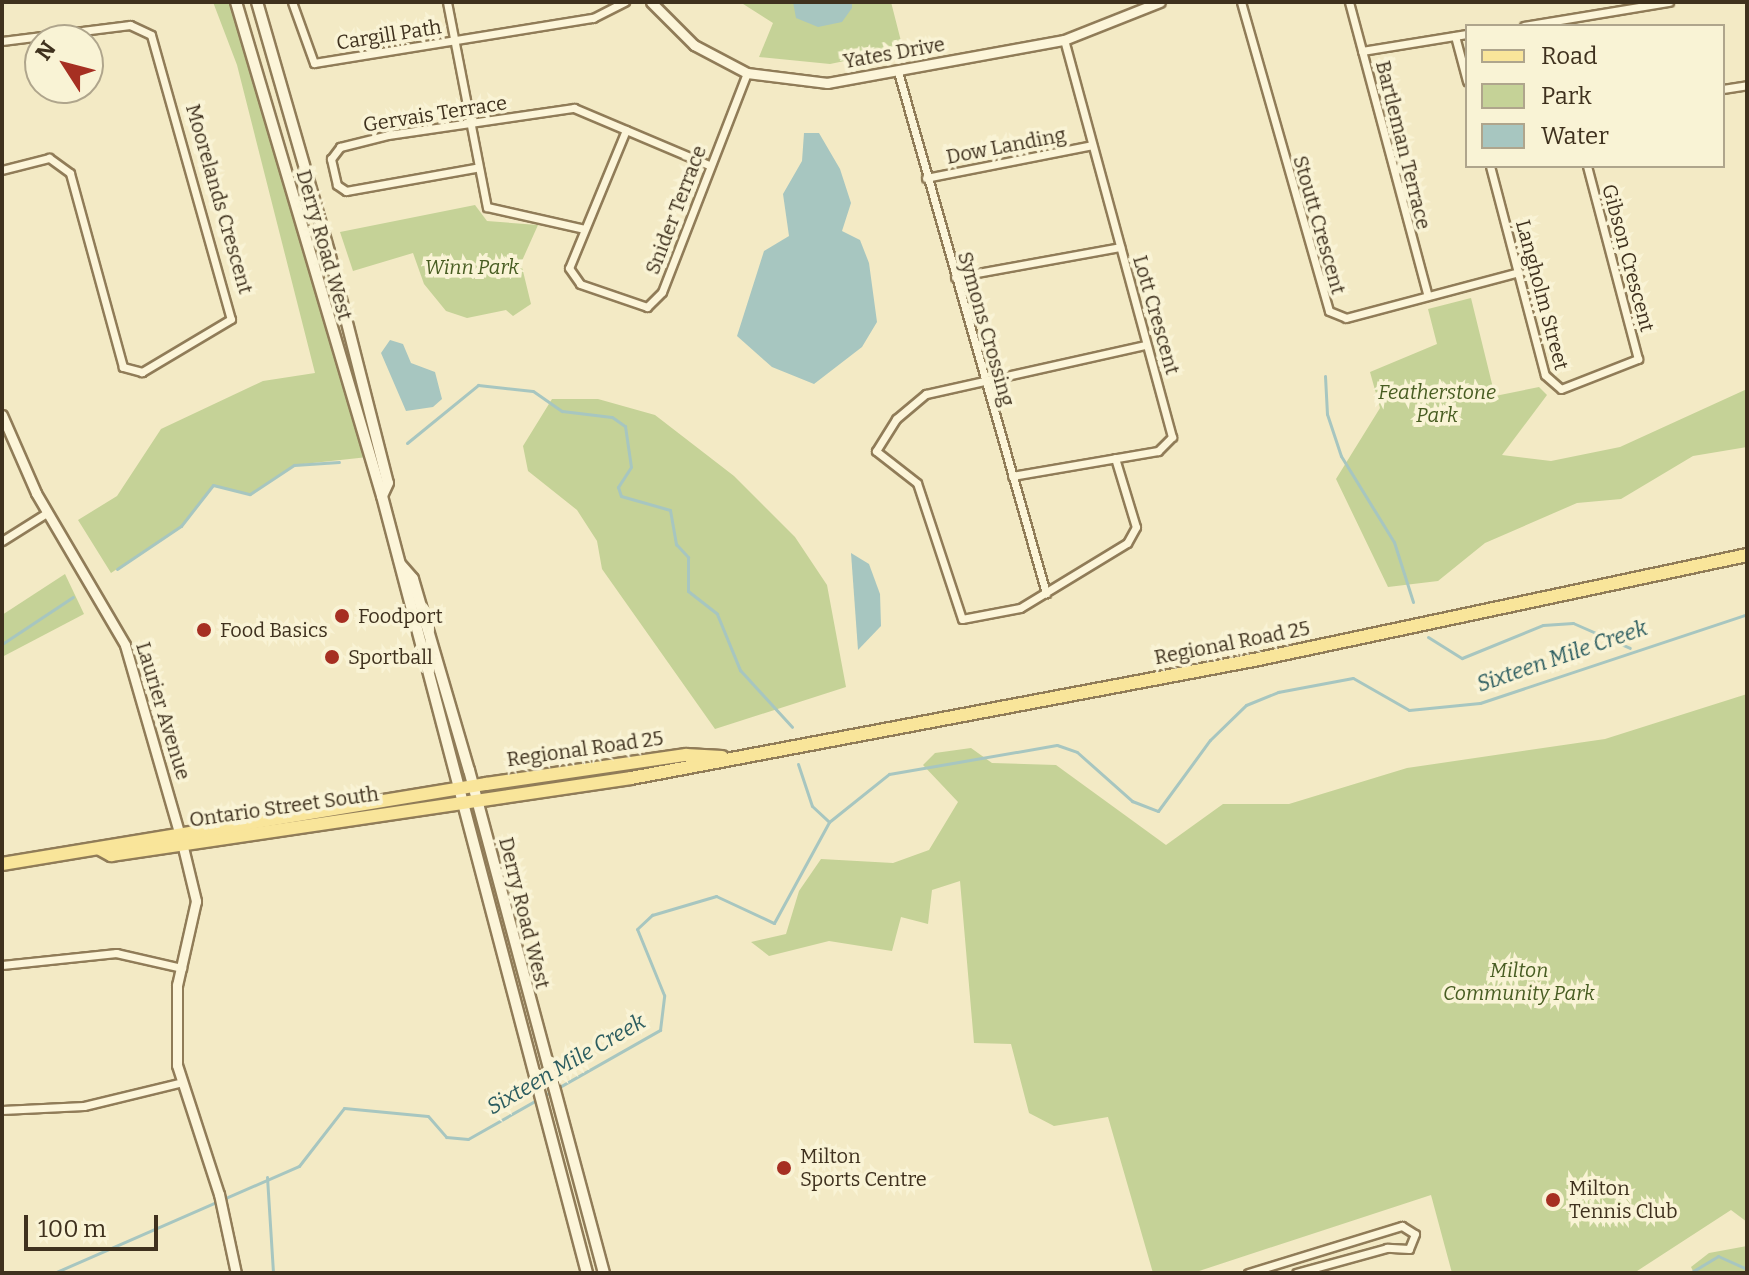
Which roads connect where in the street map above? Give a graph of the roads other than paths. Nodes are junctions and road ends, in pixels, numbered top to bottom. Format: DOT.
graph roads {
  1 [pos="236,2"];
  2 [pos="257,2"];
  3 [pos="292,2"];
  4 [pos="447,2"];
  5 [pos="625,2"];
  6 [pos="651,2"];
  7 [pos="1160,2"];
  8 [pos="1241,2"];
  9 [pos="1349,2"];
  10 [pos="1669,2"];
  11 [pos="1536,24"];
  12 [pos="1465,34"];
  13 [pos="1455,36"];
  14 [pos="454,40"];
  15 [pos="1064,40"];
  16 [pos="2,41"];
  17 [pos="1362,51"];
  18 [pos="898,72"];
  19 [pos="747,73"];
  20 [pos="1465,74"];
  21 [pos="1747,85"];
  22 [pos="1725,89"];
  23 [pos="469,125"];
  24 [pos="626,130"];
  25 [pos="1092,145"];
  26 [pos="709,165"];
  27 [pos="475,168"];
  28 [pos="1491,168"];
  29 [pos="1588,168"];
  30 [pos="2,170"];
  31 [pos="926,178"];
  32 [pos="585,229"];
  33 [pos="1120,247"];
  34 [pos="1519,272"];
  35 [pos="955,277"];
  36 [pos="1428,296"];
  37 [pos="1146,345"];
  38 [pos="1638,359"];
  39 [pos="982,376"];
  40 [pos="3,421"];
  41 [pos="1115,458"];
  42 [pos="1012,476"];
  43 [pos="382,496"];
  44 [pos="48,512"];
  45 [pos="2,541"];
  46 [pos="1747,555"];
  47 [pos="401,565"];
  48 [pos="1046,593"];
  49 [pos="722,757"];
  50 [pos="473,786"];
  51 [pos="454,789"];
  52 [pos="477,801"];
  53 [pos="458,804"];
  54 [pos="181,837"];
  55 [pos="2,864"];
  56 [pos="2,965"];
  57 [pos="182,968"];
  58 [pos="179,1083"];
  59 [pos="2,1110"];
  60 [pos="236,1273"];
  61 [pos="587,1273"];
  62 [pos="604,1273"];
  63 [pos="1248,1273"];
  64 [pos="1296,1273"];
  1 -- 43 [label="main road, Derry Road West"];
  2 -- 43 [label="main road, Derry Road West"];
  3 -- 14 [label="street, Cargill Path"];
  4 -- 14 [label="street"];
  5 -- 14 [label="street, Cargill Path"];
  6 -- 19 [label="street, Yates Drive"];
  7 -- 15 [label="street, Yates Drive"];
  8 -- 36 [label="street, Stoutt Crescent"];
  9 -- 17 [label="street, Bartleman Terrace"];
  10 -- 11 [label="street"];
  12 -- 13 [label="street"];
  13 -- 17 [label="street"];
  13 -- 20 [label="street"];
  14 -- 23 [label="street"];
  15 -- 18 [label="street, Yates Drive"];
  15 -- 25 [label="street, Lott Crescent"];
  16 -- 30 [label="street, Moorelands Crescent"];
  17 -- 36 [label="street, Bartleman Terrace"];
  18 -- 19 [label="street, Yates Drive"];
  18 -- 31 [label="street, Symons Crossing"];
  19 -- 26 [label="street, Snider Terrace"];
  21 -- 22 [label="street"];
  23 -- 24 [label="street, Gervais Terrace"];
  23 -- 27 [label="street"];
  23 -- 27 [label="street, Gervais Terrace"];
  24 -- 26 [label="street, Gervais Terrace"];
  24 -- 32 [label="street, Snider Terrace"];
  25 -- 31 [label="street, Dow Landing"];
  25 -- 33 [label="street, Lott Crescent"];
  26 -- 32 [label="street, Snider Terrace"];
  27 -- 32 [label="street"];
  28 -- 34 [label="street, Langholm Street"];
  29 -- 38 [label="street, Gibson Crescent"];
  31 -- 35 [label="street, Symons Crossing"];
  33 -- 35 [label="street"];
  33 -- 37 [label="street, Lott Crescent"];
  34 -- 36 [label="street, Stoutt Crescent"];
  34 -- 38 [label="street, Langholm Street"];
  35 -- 39 [label="street, Symons Crossing"];
  37 -- 39 [label="street"];
  37 -- 41 [label="street, Lott Crescent"];
  39 -- 42 [label="street, Symons Crossing"];
  39 -- 48 [label="street"];
  40 -- 44 [label="street, Laurier Avenue"];
  41 -- 42 [label="street, Lott Crescent"];
  41 -- 48 [label="street"];
  42 -- 48 [label="street, Symons Crossing"];
  43 -- 47 [label="main road, Derry Road West"];
  44 -- 45 [label="street"];
  44 -- 54 [label="street, Laurier Avenue"];
  46 -- 49 [label="main road, Regional Road 25"];
  47 -- 50 [label="main road, Derry Road West"];
  47 -- 51 [label="main road, Derry Road West"];
  49 -- 50 [label="main road, Regional Road 25"];
  49 -- 52 [label="main road, Regional Road 25"];
  50 -- 51 [label="main road, Regional Road 25"];
  50 -- 52 [label="main road, Derry Road West"];
  51 -- 53 [label="main road, Derry Road West"];
  51 -- 54 [label="main road, Ontario Street South"];
  52 -- 53 [label="main road, Ontario Street South"];
  52 -- 62 [label="main road, Derry Road West"];
  53 -- 54 [label="main road, Ontario Street South"];
  53 -- 61 [label="main road, Derry Road West"];
  54 -- 55 [label="main road, Ontario Street South"];
  54 -- 57 [label="street, Laurier Avenue"];
  56 -- 57 [label="street"];
  57 -- 58 [label="street, Laurier Avenue"];
  58 -- 59 [label="street"];
  58 -- 60 [label="street, Laurier Avenue"];
  63 -- 64 [label="street"];
}
